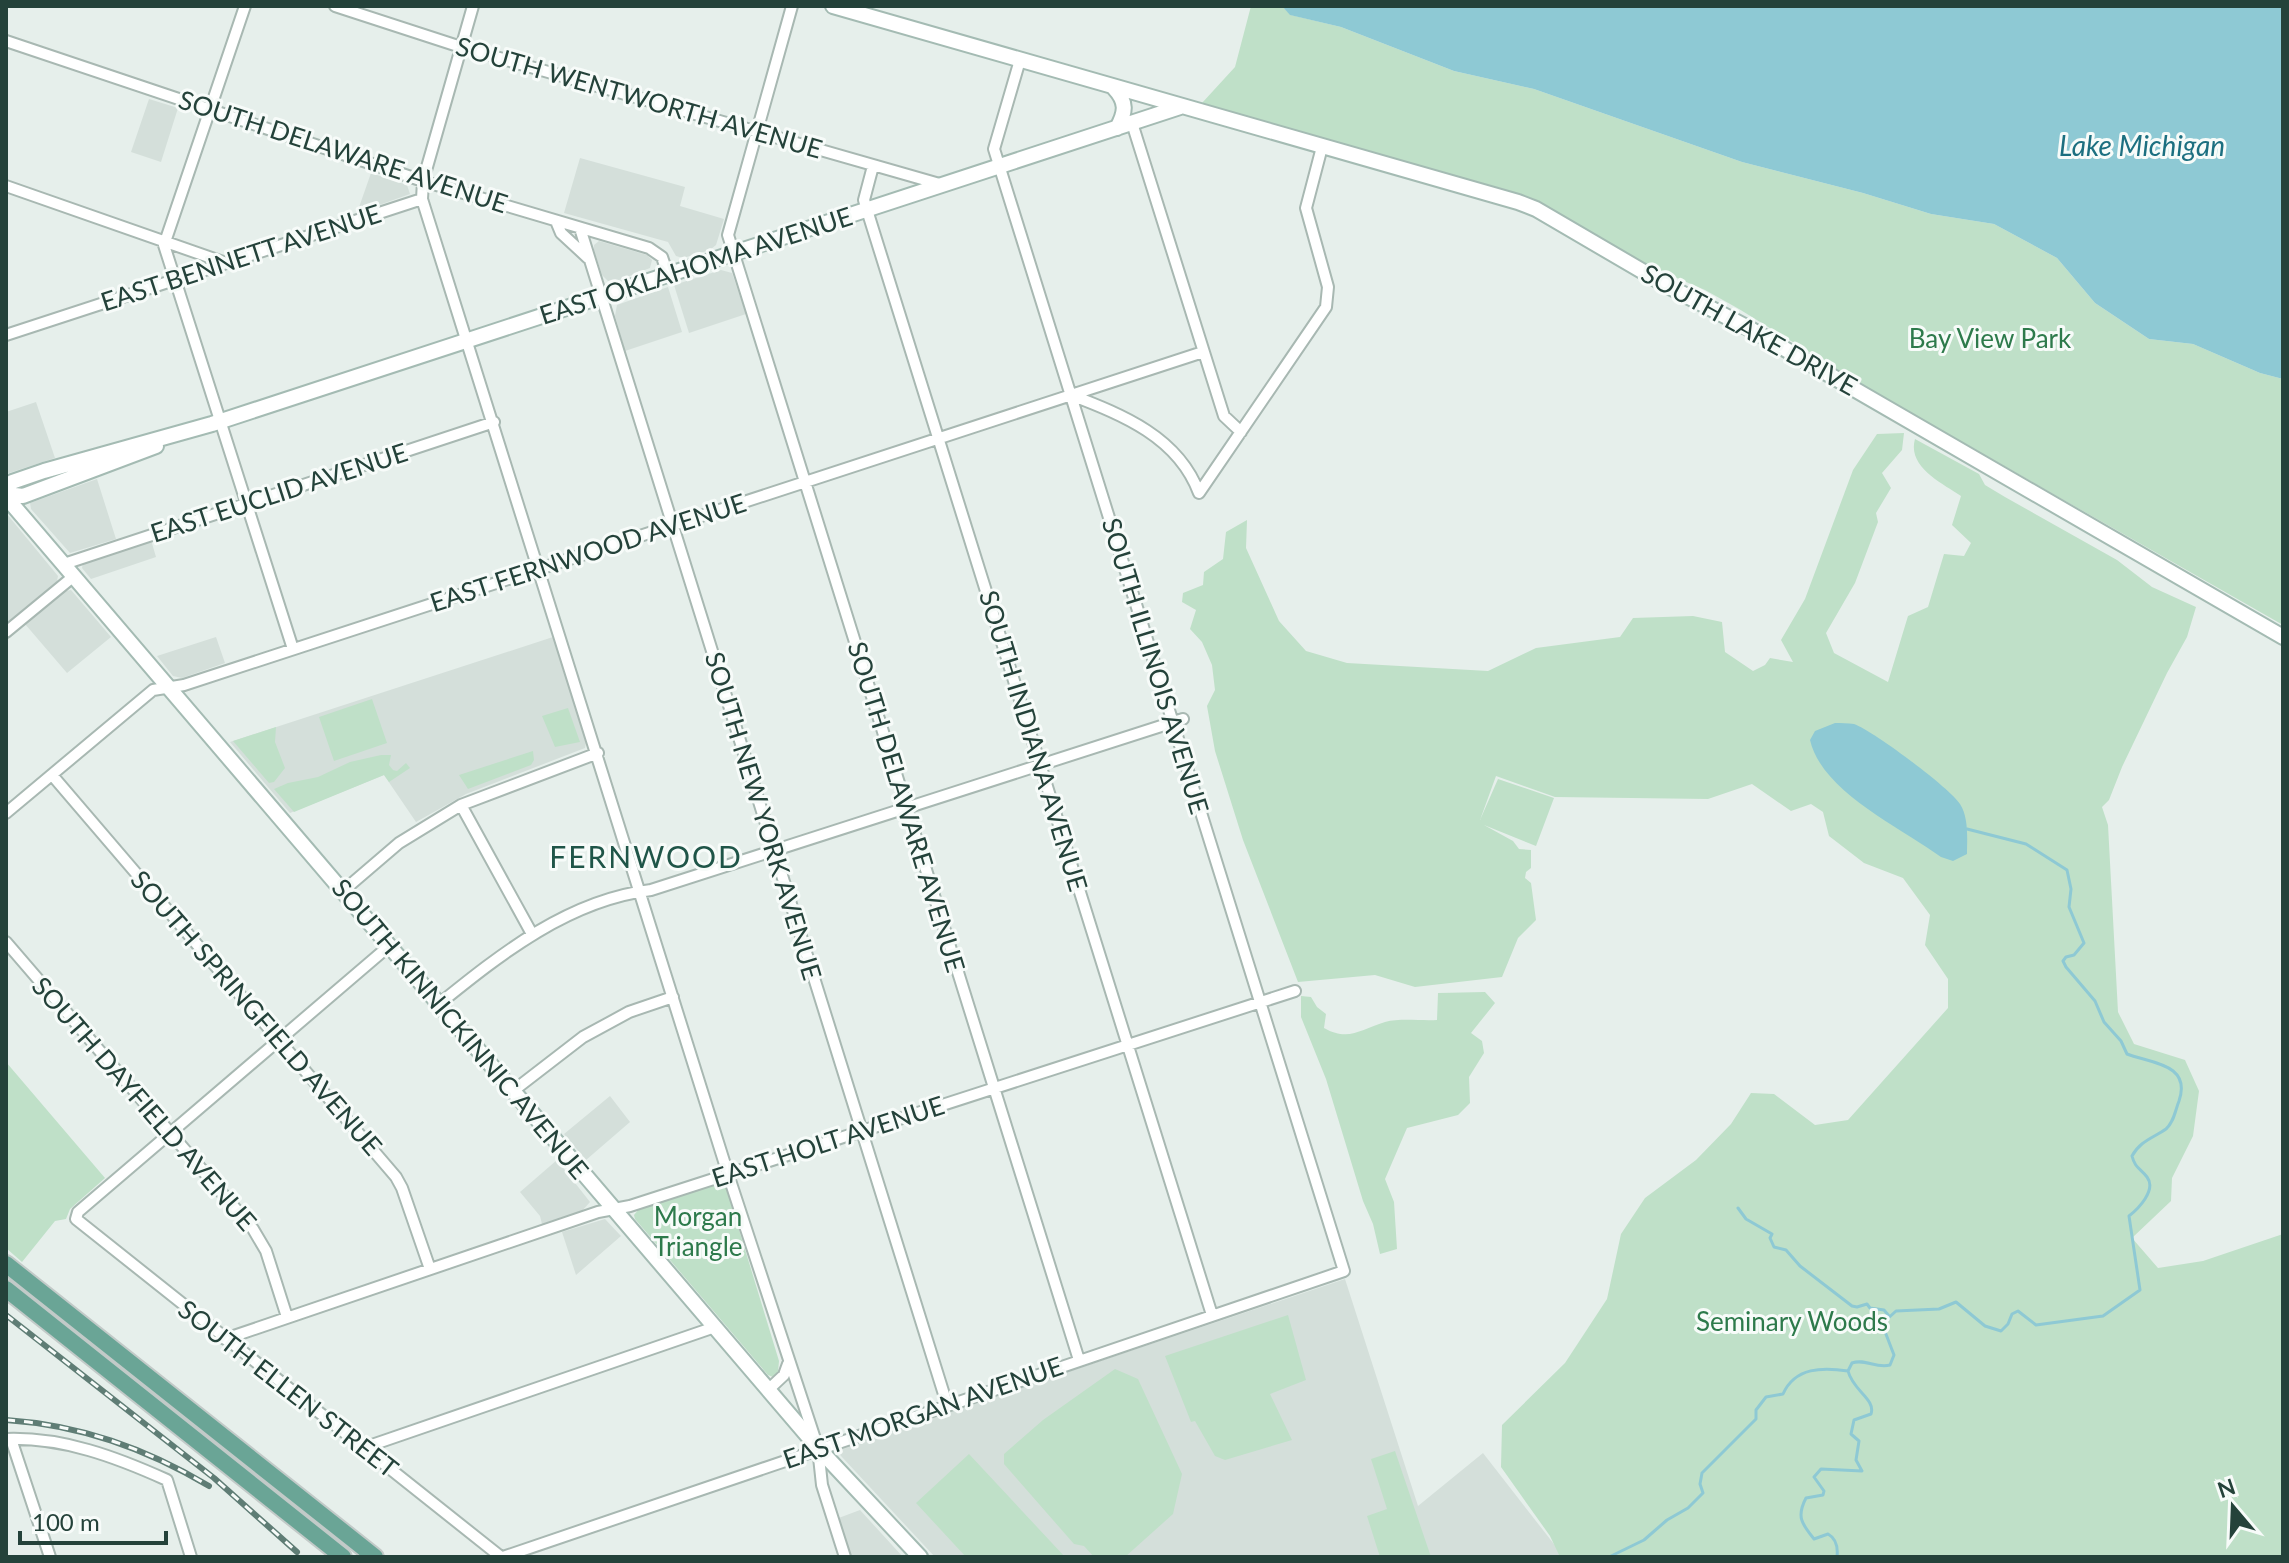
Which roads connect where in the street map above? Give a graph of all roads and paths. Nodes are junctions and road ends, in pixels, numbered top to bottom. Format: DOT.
graph roads {
  1 [pos="245,6"];
  2 [pos="335,6"];
  3 [pos="473,6"];
  4 [pos="792,6"];
  5 [pos="833,6"];
  6 [pos="6,41"];
  7 [pos="461,47"];
  8 [pos="1020,60"];
  9 [pos="1114,88"];
  10 [pos="1180,107"];
  11 [pos="210,109"];
  12 [pos="1132,123"];
  13 [pos="1117,128"];
  14 [pos="757,131"];
  15 [pos="1322,147"];
  16 [pos="873,166"];
  17 [pos="1000,167"];
  18 [pos="423,181"];
  19 [pos="943,185"];
  20 [pos="6,186"];
  21 [pos="422,199"];
  22 [pos="867,210"];
  23 [pos="556,221"];
  24 [pos="580,228"];
  25 [pos="166,240"];
  26 [pos="734,253"];
  27 [pos="590,260"];
  28 [pos="226,263"];
  29 [pos="668,275"];
  30 [pos="175,280"];
  31 [pos="601,296"];
  32 [pos="6,335"];
  33 [pos="468,340"];
  34 [pos="1203,352"];
  35 [pos="1071,395"];
  36 [pos="494,422"];
  37 [pos="217,423"];
  38 [pos="1241,432"];
  39 [pos="938,438"];
  40 [pos="805,482"];
  41 [pos="6,494"];
  42 [pos="247,503"];
  43 [pos="673,525"];
  44 [pos="64,564"];
  45 [pos="540,568"];
  46 [pos="74,576"];
  47 [pos="6,632"];
  48 [pos="2283,637"];
  49 [pos="293,649"];
  50 [pos="169,688"];
  51 [pos="1178,720"];
  52 [pos="598,753"];
  53 [pos="1040,764"];
  54 [pos="52,775"];
  55 [pos="461,805"];
  56 [pos="906,807"];
  57 [pos="6,813"];
  58 [pos="774,850"];
  59 [pos="343,891"];
  60 [pos="641,891"];
  61 [pos="532,934"];
  62 [pos="6,942"];
  63 [pos="389,946"];
  64 [pos="1295,991"];
  65 [pos="673,997"];
  66 [pos="1260,1002"];
  67 [pos="439,1004"];
  68 [pos="279,1042"];
  69 [pos="1128,1045"];
  70 [pos="994,1088"];
  71 [pos="513,1091"];
  72 [pos="862,1131"];
  73 [pos="170,1135"];
  74 [pos="728,1174"];
  75 [pos="613,1209"];
  76 [pos="6,1264"];
  77 [pos="430,1269"];
  78 [pos="1344,1271"];
  79 [pos="6,1289"];
  80 [pos="1212,1315"];
  81 [pos="287,1317"];
  82 [pos="715,1327"];
  83 [pos="225,1339"];
  84 [pos="1079,1360"];
  85 [pos="788,1362"];
  86 [pos="768,1390"];
  87 [pos="947,1404"];
  88 [pos="8,1439"];
  89 [pos="363,1448"];
  90 [pos="818,1448"];
  91 [pos="50,1557"];
  92 [pos="191,1557"];
  93 [pos="343,1557"];
  94 [pos="375,1557"];
  95 [pos="502,1557"];
  96 [pos="845,1557"];
  97 [pos="920,1557"];
  1 -- 11 [label="street"];
  2 -- 7 [label="street, SOUTH WENTWORTH AVENUE"];
  3 -- 7 [label="street"];
  4 -- 14 [label="street, SOUTH DELAWARE AVENUE"];
  5 -- 8 [label="street, SOUTH LAKE DRIVE"];
  6 -- 11 [label="street, SOUTH DELAWARE AVENUE"];
  7 -- 14 [label="street, SOUTH WENTWORTH AVENUE"];
  7 -- 18 [label="street"];
  8 -- 9 [label="street, SOUTH LAKE DRIVE"];
  8 -- 17 [label="street, SOUTH ILLINOIS AVENUE"];
  9 -- 10 [label="street, SOUTH LAKE DRIVE"];
  9 -- 13 [label="street"];
  10 -- 12 [label="street, EAST OKLAHOMA AVENUE"];
  10 -- 15 [label="street, SOUTH LAKE DRIVE"];
  11 -- 18 [label="street, SOUTH DELAWARE AVENUE"];
  11 -- 25 [label="street"];
  12 -- 13 [label="street, EAST OKLAHOMA AVENUE"];
  12 -- 34 [label="street"];
  13 -- 17 [label="street, EAST OKLAHOMA AVENUE"];
  14 -- 16 [label="street, SOUTH WENTWORTH AVENUE"];
  14 -- 26 [label="street, SOUTH DELAWARE AVENUE"];
  15 -- 38 [label="street"];
  15 -- 48 [label="street, SOUTH LAKE DRIVE"];
  16 -- 19 [label="street, SOUTH WENTWORTH AVENUE"];
  16 -- 22 [label="street, SOUTH INDIANA AVENUE"];
  17 -- 19 [label="street, EAST OKLAHOMA AVENUE"];
  17 -- 35 [label="street, SOUTH ILLINOIS AVENUE"];
  18 -- 21 [label="street"];
  18 -- 23 [label="street, SOUTH DELAWARE AVENUE"];
  19 -- 22 [label="street, EAST OKLAHOMA AVENUE"];
  20 -- 25 [label="street"];
  21 -- 28 [label="street, EAST BENNETT AVENUE"];
  21 -- 33 [label="street"];
  22 -- 26 [label="street, EAST OKLAHOMA AVENUE"];
  22 -- 39 [label="street, SOUTH INDIANA AVENUE"];
  23 -- 24 [label="street, SOUTH DELAWARE AVENUE"];
  23 -- 27 [label="street"];
  24 -- 27 [label="street, SOUTH NEW YORK AVENUE"];
  24 -- 29 [label="street, SOUTH DELAWARE AVENUE"];
  25 -- 28 [label="street"];
  25 -- 30 [label="street"];
  26 -- 29 [label="street, EAST OKLAHOMA AVENUE"];
  26 -- 40 [label="street, SOUTH DELAWARE AVENUE"];
  27 -- 31 [label="street, SOUTH NEW YORK AVENUE"];
  28 -- 30 [label="street, EAST BENNETT AVENUE"];
  29 -- 31 [label="street, EAST OKLAHOMA AVENUE"];
  30 -- 32 [label="street, EAST BENNETT AVENUE"];
  30 -- 37 [label="street"];
  31 -- 33 [label="street, EAST OKLAHOMA AVENUE"];
  31 -- 43 [label="street, SOUTH NEW YORK AVENUE"];
  33 -- 36 [label="street"];
  33 -- 37 [label="street, EAST OKLAHOMA AVENUE"];
  34 -- 35 [label="street, EAST FERNWOOD AVENUE"];
  34 -- 38 [label="street"];
  35 -- 38 [label="street"];
  35 -- 39 [label="street, EAST FERNWOOD AVENUE"];
  35 -- 51 [label="street, SOUTH ILLINOIS AVENUE"];
  36 -- 42 [label="street, EAST EUCLID AVENUE"];
  36 -- 45 [label="street"];
  37 -- 41 [label="street, EAST OKLAHOMA AVENUE"];
  37 -- 42 [label="street"];
  39 -- 40 [label="street, EAST FERNWOOD AVENUE"];
  39 -- 53 [label="street, SOUTH INDIANA AVENUE"];
  40 -- 43 [label="street, EAST FERNWOOD AVENUE"];
  40 -- 56 [label="street, SOUTH DELAWARE AVENUE"];
  41 -- 44 [label="street, SOUTH KINNICKINNIC AVENUE"];
  42 -- 44 [label="street, EAST EUCLID AVENUE"];
  42 -- 49 [label="street"];
  43 -- 45 [label="street, EAST FERNWOOD AVENUE"];
  43 -- 58 [label="street, SOUTH NEW YORK AVENUE"];
  44 -- 46 [label="street, SOUTH KINNICKINNIC AVENUE"];
  45 -- 49 [label="street, EAST FERNWOOD AVENUE"];
  45 -- 52 [label="street"];
  46 -- 47 [label="street"];
  46 -- 50 [label="street, SOUTH KINNICKINNIC AVENUE"];
  49 -- 50 [label="street, EAST FERNWOOD AVENUE"];
  50 -- 54 [label="street, EAST FERNWOOD AVENUE"];
  50 -- 59 [label="street, SOUTH KINNICKINNIC AVENUE"];
  51 -- 53 [label="street"];
  51 -- 66 [label="street, SOUTH ILLINOIS AVENUE"];
  52 -- 55 [label="street"];
  52 -- 60 [label="street"];
  53 -- 56 [label="street"];
  53 -- 69 [label="street, SOUTH INDIANA AVENUE"];
  54 -- 57 [label="street, EAST FERNWOOD AVENUE"];
  54 -- 68 [label="street, SOUTH SPRINGFIELD AVENUE"];
  55 -- 59 [label="street"];
  55 -- 61 [label="street"];
  56 -- 58 [label="street"];
  56 -- 70 [label="street, SOUTH DELAWARE AVENUE"];
  58 -- 60 [label="street"];
  58 -- 72 [label="street, SOUTH NEW YORK AVENUE"];
  59 -- 63 [label="street, SOUTH KINNICKINNIC AVENUE"];
  60 -- 61 [label="street"];
  60 -- 65 [label="street"];
  61 -- 67 [label="street"];
  62 -- 73 [label="street, SOUTH DAYFIELD AVENUE"];
  63 -- 67 [label="street, SOUTH KINNICKINNIC AVENUE"];
  63 -- 68 [label="street"];
  64 -- 66 [label="street, EAST HOLT AVENUE"];
  65 -- 71 [label="street"];
  65 -- 74 [label="street"];
  66 -- 69 [label="street, EAST HOLT AVENUE"];
  66 -- 78 [label="street, SOUTH ILLINOIS AVENUE"];
  67 -- 71 [label="street, SOUTH KINNICKINNIC AVENUE"];
  68 -- 73 [label="street"];
  68 -- 77 [label="street, SOUTH SPRINGFIELD AVENUE"];
  69 -- 70 [label="street, EAST HOLT AVENUE"];
  69 -- 80 [label="street, SOUTH INDIANA AVENUE"];
  70 -- 72 [label="street, EAST HOLT AVENUE"];
  70 -- 84 [label="street, SOUTH DELAWARE AVENUE"];
  71 -- 75 [label="street, SOUTH KINNICKINNIC AVENUE"];
  72 -- 74 [label="street, EAST HOLT AVENUE"];
  72 -- 87 [label="street, SOUTH NEW YORK AVENUE"];
  73 -- 81 [label="street, SOUTH DAYFIELD AVENUE"];
  73 -- 83 [label="street, SOUTH ELLEN STREET"];
  74 -- 75 [label="street, EAST HOLT AVENUE"];
  74 -- 85 [label="street"];
  75 -- 77 [label="street, EAST HOLT AVENUE"];
  75 -- 82 [label="street, SOUTH KINNICKINNIC AVENUE"];
  76 -- 94 [label="main road"];
  77 -- 81 [label="street, EAST HOLT AVENUE"];
  78 -- 80 [label="street, EAST MORGAN AVENUE"];
  79 -- 93 [label="main road"];
  80 -- 84 [label="street, EAST MORGAN AVENUE"];
  81 -- 83 [label="street, EAST HOLT AVENUE"];
  82 -- 86 [label="street, SOUTH KINNICKINNIC AVENUE"];
  82 -- 89 [label="street"];
  83 -- 89 [label="street, SOUTH ELLEN STREET"];
  84 -- 87 [label="street, EAST MORGAN AVENUE"];
  85 -- 86 [label="street"];
  85 -- 90 [label="street"];
  86 -- 90 [label="street, SOUTH KINNICKINNIC AVENUE"];
  87 -- 90 [label="street, EAST MORGAN AVENUE"];
  88 -- 91 [label="street"];
  88 -- 92 [label="street"];
  89 -- 95 [label="street, SOUTH ELLEN STREET"];
  90 -- 95 [label="street, EAST MORGAN AVENUE"];
  90 -- 96 [label="street"];
  90 -- 97 [label="street, SOUTH KINNICKINNIC AVENUE"];
}
